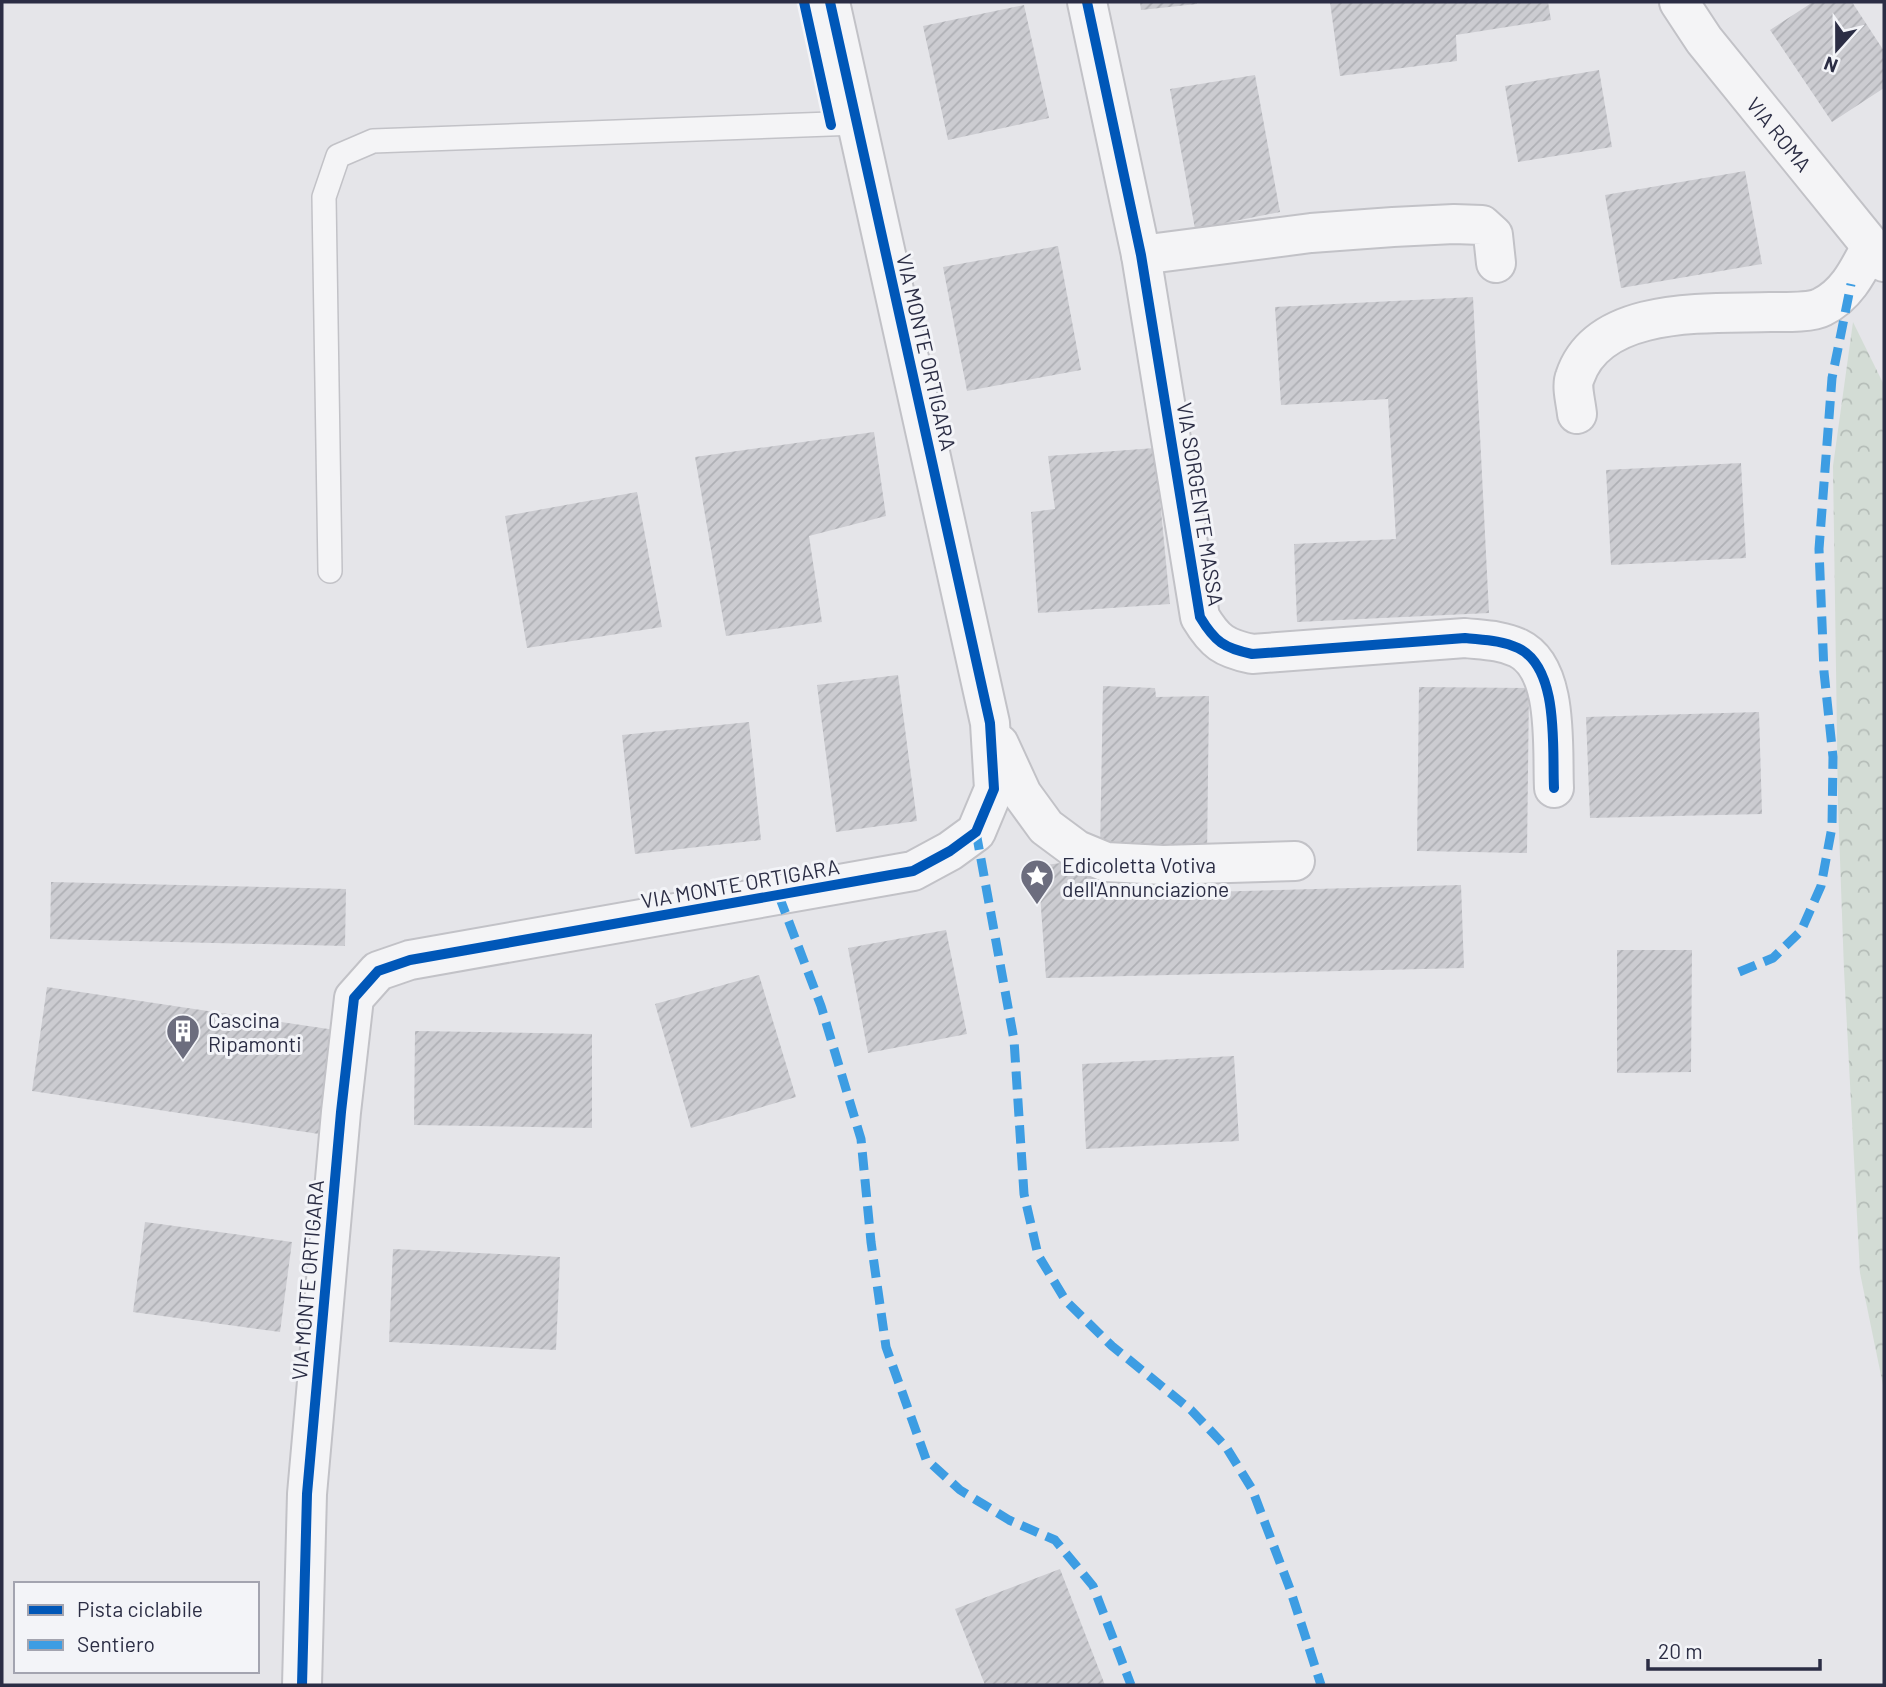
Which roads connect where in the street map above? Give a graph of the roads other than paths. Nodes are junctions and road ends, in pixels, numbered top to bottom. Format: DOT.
graph roads {
  1 [pos="830,2"];
  2 [pos="1087,2"];
  3 [pos="1679,2"];
  4 [pos="857,123"];
  5 [pos="1141,255"];
  6 [pos="1878,255"];
  7 [pos="1496,263"];
  8 [pos="1577,414"];
  9 [pos="330,571"];
  10 [pos="990,723"];
  11 [pos="1554,788"];
  12 [pos="1295,861"];
  13 [pos="302,1685"];
  1 -- 4 [label="street, VIA MONTE ORTIGARA"];
  2 -- 5 [label="street, VIA SORGENTE MASSA"];
  3 -- 6 [label="street, VIA ROMA"];
  4 -- 9 [label="lane"];
  4 -- 10 [label="street, VIA MONTE ORTIGARA"];
  5 -- 7 [label="street"];
  5 -- 11 [label="street, VIA SORGENTE MASSA"];
  6 -- 8 [label="street"];
  10 -- 12 [label="street"];
  10 -- 13 [label="street, VIA MONTE ORTIGARA"];
}
